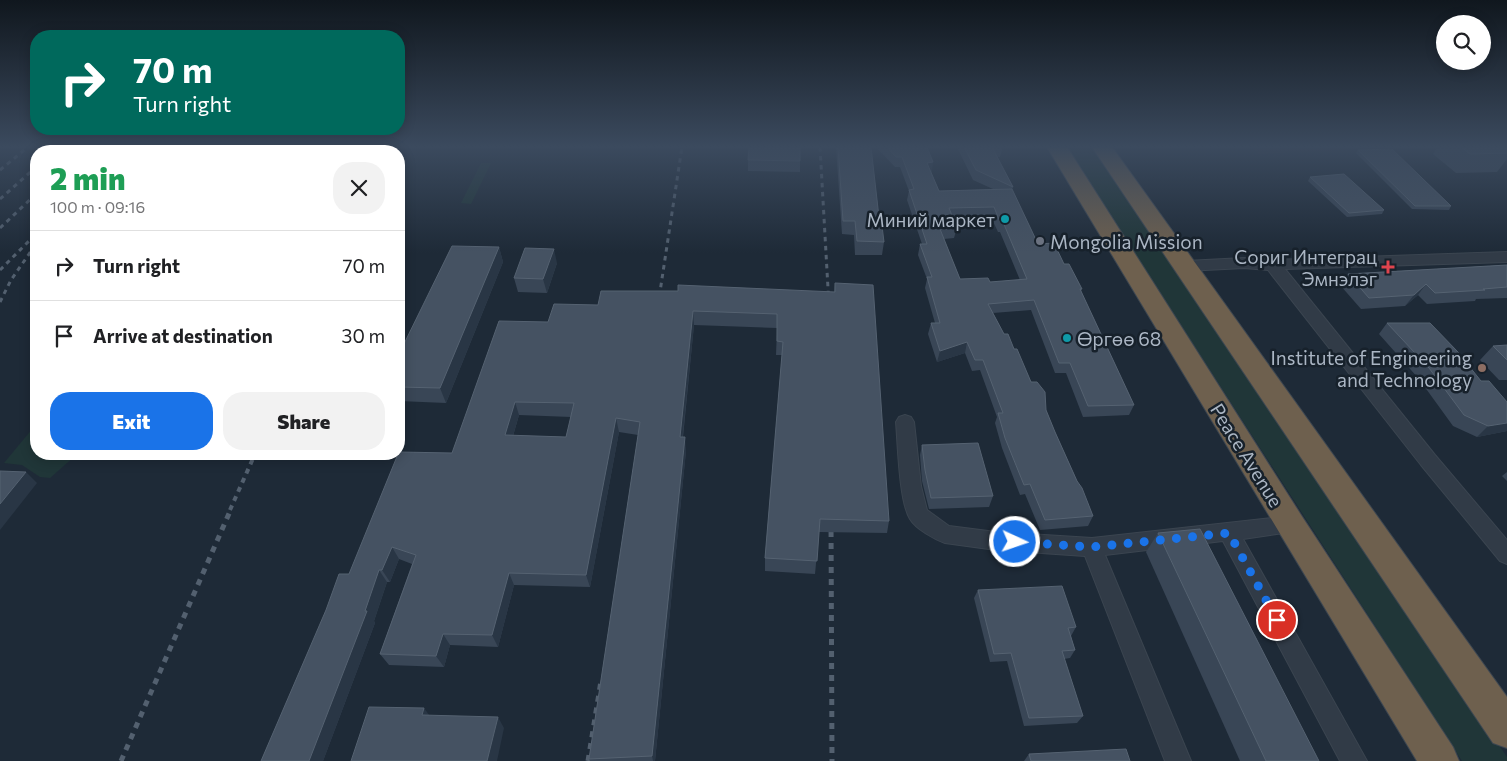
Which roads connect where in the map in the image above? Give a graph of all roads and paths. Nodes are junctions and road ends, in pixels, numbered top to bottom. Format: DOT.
graph roads {
  1 [pos="1079,183"];
  2 [pos="1127,183"];
  3 [pos="1507,257"];
  4 [pos="1273,265"];
  5 [pos="1186,266"];
  6 [pos="905,422"];
  7 [pos="1290,525"];
  8 [pos="1229,533"];
  9 [pos="1092,547"];
  10 [pos="1507,555"];
  11 [pos="1507,728"];
  12 [pos="1178,761"];
  13 [pos="1354,761"];
  14 [pos="1439,761"];
  1 -- 7 [label="highway, Peace Avenue"];
  2 -- 5 [label="highway"];
  3 -- 4 [label="street"];
  4 -- 5 [label="street"];
  4 -- 10 [label="street"];
  5 -- 11 [label="highway"];
  6 -- 9 [label="street"];
  7 -- 8 [label="street"];
  7 -- 14 [label="highway, Peace Avenue"];
  8 -- 9 [label="street"];
  8 -- 13 [label="street"];
  9 -- 12 [label="street"];
}
